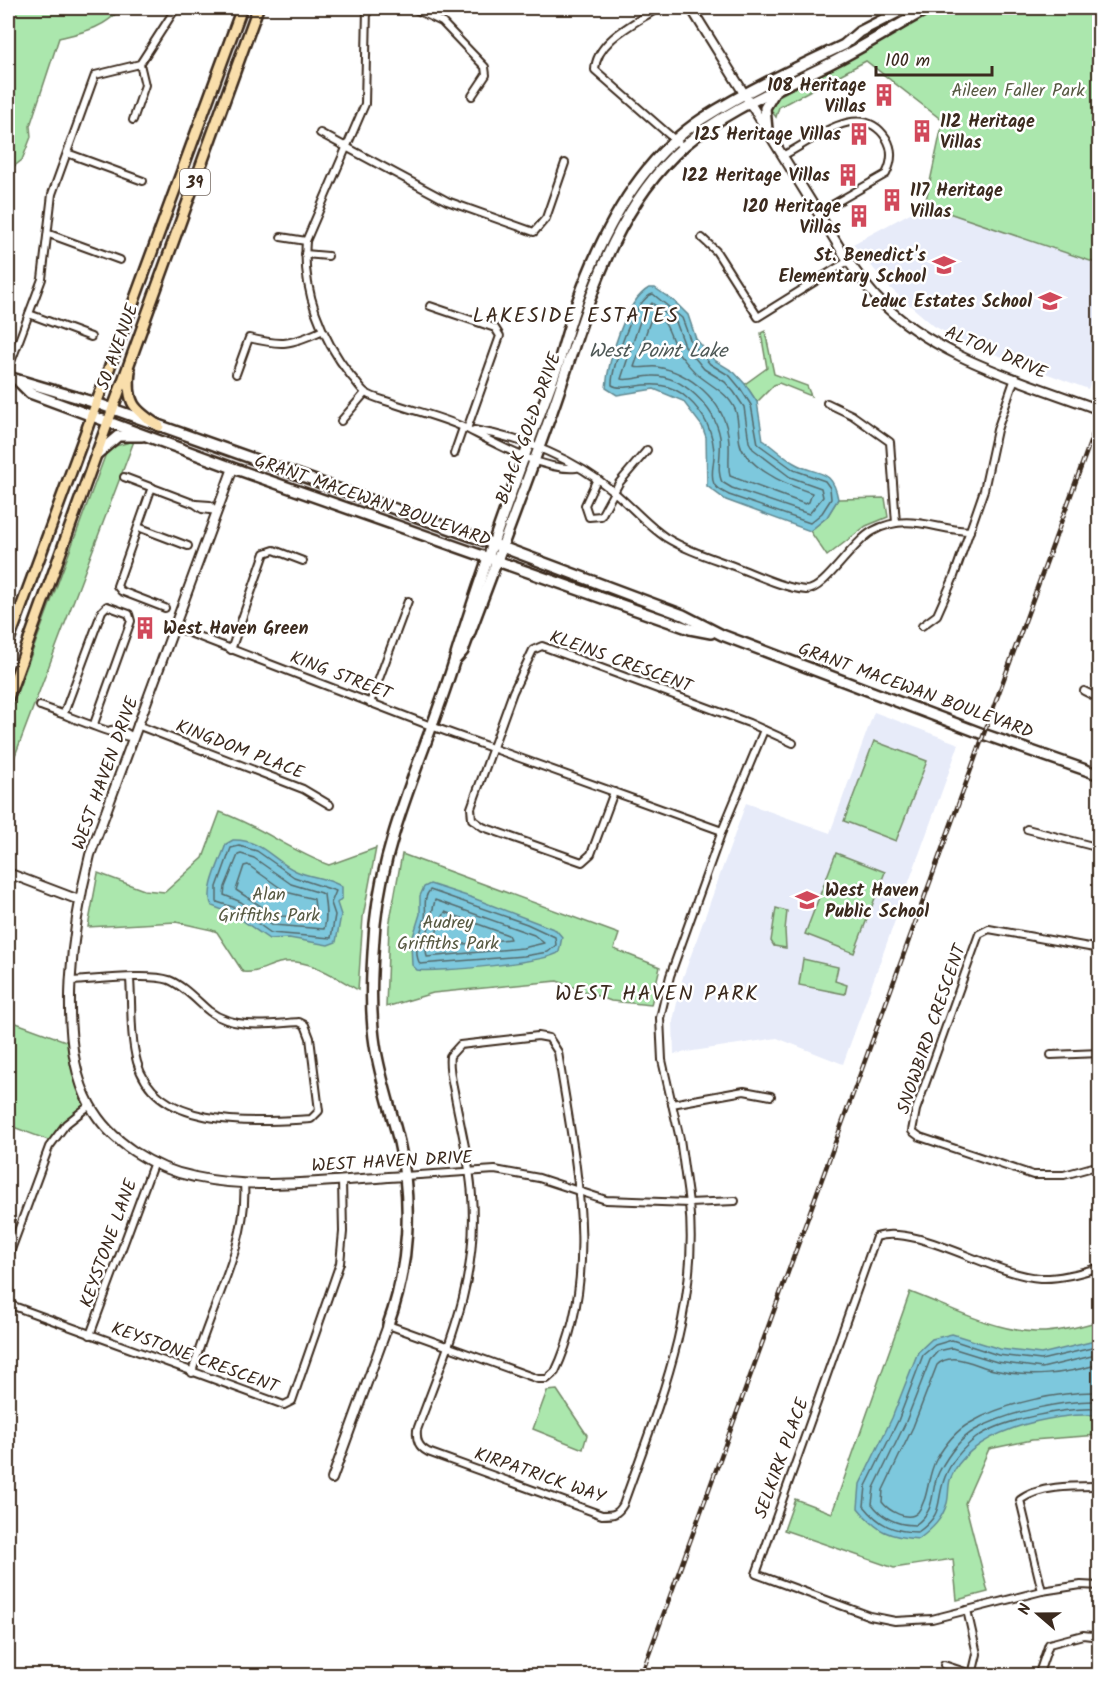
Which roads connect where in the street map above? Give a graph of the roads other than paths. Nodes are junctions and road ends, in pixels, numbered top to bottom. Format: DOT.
graph roads {
  1 [pos="176,8"];
  2 [pos="242,8"];
  3 [pos="258,8"];
  4 [pos="367,8"];
  5 [pos="413,8"];
  6 [pos="658,8"];
  7 [pos="691,8"];
  8 [pos="906,8"];
  9 [pos="929,8"];
  10 [pos="140,64"];
  11 [pos="777,90"];
  12 [pos="472,96"];
  13 [pos="748,99"];
  14 [pos="133,120"];
  15 [pos="767,130"];
  16 [pos="320,133"];
  17 [pos="679,144"];
  18 [pos="345,147"];
  19 [pos="67,153"];
  20 [pos="784,155"];
  21 [pos="565,164"];
  22 [pos="143,181"];
  23 [pos="818,213"];
  24 [pos="49,234"];
  25 [pos="281,237"];
  26 [pos="702,238"];
  27 [pos="306,241"];
  28 [pos="305,254"];
  29 [pos="328,256"];
  30 [pos="120,260"];
  31 [pos="848,261"];
  32 [pos="430,306"];
  33 [pos="29,314"];
  34 [pos="321,331"];
  35 [pos="91,338"];
  36 [pos="132,356"];
  37 [pos="8,370"];
  38 [pos="236,374"];
  39 [pos="8,377"];
  40 [pos="1015,378"];
  41 [pos="19,382"];
  42 [pos="365,393"];
  43 [pos="96,403"];
  44 [pos="828,403"];
  45 [pos="112,409"];
  46 [pos="1100,410"];
  47 [pos="92,414"];
  48 [pos="108,420"];
  49 [pos="341,422"];
  50 [pos="159,426"];
  51 [pos="465,428"];
  52 [pos="154,438"];
  53 [pos="529,445"];
  54 [pos="539,448"];
  55 [pos="647,450"];
  56 [pos="454,454"];
  57 [pos="525,455"];
  58 [pos="95,456"];
  59 [pos="535,459"];
  60 [pos="233,468"];
  61 [pos="576,468"];
  62 [pos="124,477"];
  63 [pos="597,479"];
  64 [pos="152,487"];
  65 [pos="614,492"];
  66 [pos="217,511"];
  67 [pos="896,523"];
  68 [pos="138,527"];
  69 [pos="970,531"];
  70 [pos="498,545"];
  71 [pos="188,546"];
  72 [pos="492,559"];
  73 [pos="303,561"];
  74 [pos="408,601"];
  75 [pos="165,608"];
  76 [pos="922,626"];
  77 [pos="174,627"];
  78 [pos="722,635"];
  79 [pos="8,643"];
  80 [pos="231,650"];
  81 [pos="1084,691"];
  82 [pos="8,698"];
  83 [pos="1100,699"];
  84 [pos="370,703"];
  85 [pos="40,706"];
  86 [pos="64,714"];
  87 [pos="94,724"];
  88 [pos="137,725"];
  89 [pos="431,726"];
  90 [pos="764,730"];
  91 [pos="133,737"];
  92 [pos="793,743"];
  93 [pos="494,747"];
  94 [pos="1100,775"];
  95 [pos="615,792"];
  96 [pos="330,805"];
  97 [pos="1027,829"];
  98 [pos="722,831"];
  99 [pos="1100,848"];
  100 [pos="8,873"];
  101 [pos="79,900"];
  102 [pos="1100,949"];
  103 [pos="130,979"];
  104 [pos="72,981"];
  105 [pos="1100,1053"];
  106 [pos="1051,1055"];
  107 [pos="771,1096"];
  108 [pos="672,1104"];
  109 [pos="90,1105"];
  110 [pos="154,1162"];
  111 [pos="1100,1165"];
  112 [pos="468,1171"];
  113 [pos="404,1176"];
  114 [pos="342,1180"];
  115 [pos="244,1183"];
  116 [pos="580,1193"];
  117 [pos="735,1201"];
  118 [pos="689,1203"];
  119 [pos="8,1258"];
  120 [pos="1100,1267"];
  121 [pos="8,1304"];
  122 [pos="388,1325"];
  123 [pos="90,1335"];
  124 [pos="447,1347"];
  125 [pos="192,1373"];
  126 [pos="332,1479"];
  127 [pos="1100,1486"];
  128 [pos="1100,1586"];
  129 [pos="1042,1591"];
  130 [pos="967,1610"];
  131 [pos="1100,1637"];
  132 [pos="944,1665"];
  133 [pos="973,1675"];
  134 [pos="1038,1676"];
  1 -- 10 [label="street"];
  2 -- 43 [label="main road, 50 AVENUE / 39"];
  3 -- 36 [label="main road, 50 AVENUE / 39"];
  4 -- 18 [label="street"];
  5 -- 12 [label="street"];
  6 -- 17 [label="street"];
  7 -- 13 [label="street, ALTON DRIVE"];
  8 -- 13 [label="main road, BLACK GOLD DRIVE"];
  9 -- 11 [label="main road, BLACK GOLD DRIVE"];
  10 -- 14 [label="street"];
  10 -- 19 [label="street"];
  11 -- 13 [label="main road, BLACK GOLD DRIVE"];
  11 -- 15 [label="main road"];
  13 -- 15 [label="street, ALTON DRIVE"];
  13 -- 17 [label="main road, BLACK GOLD DRIVE"];
  15 -- 20 [label="street, ALTON DRIVE"];
  16 -- 18 [label="street"];
  17 -- 53 [label="main road, BLACK GOLD DRIVE"];
  17 -- 54 [label="main road, BLACK GOLD DRIVE"];
  18 -- 21 [label="street"];
  18 -- 27 [label="street"];
  19 -- 22 [label="street"];
  19 -- 24 [label="street"];
  20 -- 23 [label="street, ALTON DRIVE"];
  20 -- 23 [label="street"];
  23 -- 31 [label="street, ALTON DRIVE"];
  24 -- 30 [label="street"];
  24 -- 33 [label="street"];
  25 -- 27 [label="street"];
  26 -- 31 [label="street"];
  27 -- 28 [label="street"];
  28 -- 29 [label="street"];
  28 -- 34 [label="street"];
  31 -- 40 [label="street, ALTON DRIVE"];
  32 -- 51 [label="street"];
  33 -- 35 [label="street"];
  33 -- 37 [label="street"];
  34 -- 38 [label="street"];
  34 -- 42 [label="street"];
  36 -- 45 [label="main road, 50 AVENUE / 39"];
  36 -- 50 [label="main road"];
  39 -- 41 [label="main road, GRANT MACEWAN BOULEVARD"];
  40 -- 46 [label="street, ALTON DRIVE"];
  40 -- 69 [label="street"];
  41 -- 43 [label="main road, GRANT MACEWAN BOULEVARD"];
  41 -- 47 [label="main road, GRANT MACEWAN BOULEVARD"];
  42 -- 49 [label="street"];
  42 -- 51 [label="street"];
  43 -- 45 [label="main road, GRANT MACEWAN BOULEVARD"];
  43 -- 47 [label="main road, 50 AVENUE / 39"];
  44 -- 67 [label="street"];
  45 -- 48 [label="main road, 50 AVENUE / 39"];
  45 -- 50 [label="main road, GRANT MACEWAN BOULEVARD"];
  47 -- 48 [label="main road, GRANT MACEWAN BOULEVARD"];
  47 -- 79 [label="main road, 50 AVENUE / 39"];
  48 -- 52 [label="main road, GRANT MACEWAN BOULEVARD"];
  48 -- 58 [label="main road, 50 AVENUE / 39"];
  50 -- 70 [label="main road, GRANT MACEWAN BOULEVARD"];
  51 -- 53 [label="street"];
  51 -- 56 [label="street"];
  51 -- 57 [label="street"];
  52 -- 58 [label="main road"];
  52 -- 60 [label="main road, GRANT MACEWAN BOULEVARD"];
  53 -- 54 [label="street"];
  53 -- 57 [label="main road, BLACK GOLD DRIVE"];
  54 -- 59 [label="main road, BLACK GOLD DRIVE"];
  54 -- 61 [label="street"];
  55 -- 65 [label="street"];
  57 -- 59 [label="street"];
  57 -- 70 [label="main road, BLACK GOLD DRIVE"];
  58 -- 82 [label="main road, 50 AVENUE / 39"];
  59 -- 61 [label="street"];
  59 -- 70 [label="main road, BLACK GOLD DRIVE"];
  60 -- 66 [label="street, WEST HAVEN DRIVE"];
  60 -- 72 [label="main road, GRANT MACEWAN BOULEVARD"];
  61 -- 63 [label="street"];
  62 -- 64 [label="street"];
  63 -- 65 [label="street"];
  63 -- 65 [label="street"];
  64 -- 66 [label="street"];
  64 -- 68 [label="street"];
  65 -- 67 [label="street"];
  66 -- 77 [label="street, WEST HAVEN DRIVE"];
  67 -- 69 [label="street"];
  68 -- 71 [label="street"];
  68 -- 75 [label="street"];
  69 -- 76 [label="street"];
  70 -- 72 [label="main road, BLACK GOLD DRIVE"];
  70 -- 78 [label="main road, GRANT MACEWAN BOULEVARD"];
  72 -- 78 [label="main road, GRANT MACEWAN BOULEVARD"];
  72 -- 89 [label="main road, BLACK GOLD DRIVE"];
  73 -- 80 [label="street"];
  74 -- 84 [label="street"];
  77 -- 80 [label="street, KING STREET"];
  77 -- 88 [label="street, WEST HAVEN DRIVE"];
  78 -- 94 [label="main road, GRANT MACEWAN BOULEVARD"];
  80 -- 84 [label="street, KING STREET"];
  81 -- 83 [label="street"];
  84 -- 89 [label="street, KING STREET"];
  85 -- 86 [label="street"];
  86 -- 87 [label="street"];
  86 -- 87 [label="street"];
  87 -- 91 [label="street"];
  88 -- 91 [label="street, WEST HAVEN DRIVE"];
  88 -- 96 [label="street, KINGDOM PLACE"];
  89 -- 93 [label="street"];
  89 -- 113 [label="main road, BLACK GOLD DRIVE"];
  90 -- 92 [label="street, KLEINS CRESCENT"];
  90 -- 93 [label="street, KLEINS CRESCENT"];
  90 -- 98 [label="street"];
  91 -- 101 [label="street, WEST HAVEN DRIVE"];
  93 -- 95 [label="street"];
  93 -- 95 [label="street"];
  95 -- 98 [label="street"];
  97 -- 99 [label="street"];
  98 -- 108 [label="street"];
  100 -- 101 [label="street"];
  101 -- 104 [label="street, WEST HAVEN DRIVE"];
  102 -- 111 [label="street, SNOWBIRD CRESCENT"];
  103 -- 103 [label="street"];
  103 -- 104 [label="street"];
  104 -- 109 [label="street, WEST HAVEN DRIVE"];
  105 -- 106 [label="street"];
  107 -- 108 [label="street"];
  108 -- 118 [label="street"];
  109 -- 110 [label="street, WEST HAVEN DRIVE"];
  109 -- 119 [label="street"];
  110 -- 115 [label="street, WEST HAVEN DRIVE"];
  110 -- 123 [label="street, KEYSTONE LANE"];
  112 -- 113 [label="street, WEST HAVEN DRIVE"];
  112 -- 116 [label="street, WEST HAVEN DRIVE"];
  112 -- 116 [label="street"];
  112 -- 124 [label="street"];
  113 -- 114 [label="street, WEST HAVEN DRIVE"];
  113 -- 122 [label="main road, BLACK GOLD DRIVE"];
  114 -- 115 [label="street, WEST HAVEN DRIVE"];
  114 -- 125 [label="street, KEYSTONE CRESCENT"];
  115 -- 125 [label="street"];
  116 -- 118 [label="street, WEST HAVEN DRIVE"];
  116 -- 124 [label="street"];
  117 -- 118 [label="street, WEST HAVEN DRIVE"];
  118 -- 124 [label="street, KIRPATRICK WAY"];
  120 -- 130 [label="street, SELKIRK PLACE"];
  121 -- 123 [label="street, KEYSTONE CRESCENT"];
  122 -- 124 [label="street"];
  122 -- 126 [label="street"];
  123 -- 125 [label="street, KEYSTONE CRESCENT"];
  127 -- 129 [label="street"];
  128 -- 129 [label="street, SELKIRK PLACE"];
  129 -- 130 [label="street, SELKIRK PLACE"];
  130 -- 133 [label="street"];
  131 -- 134 [label="street"];
  132 -- 133 [label="street"];
}
